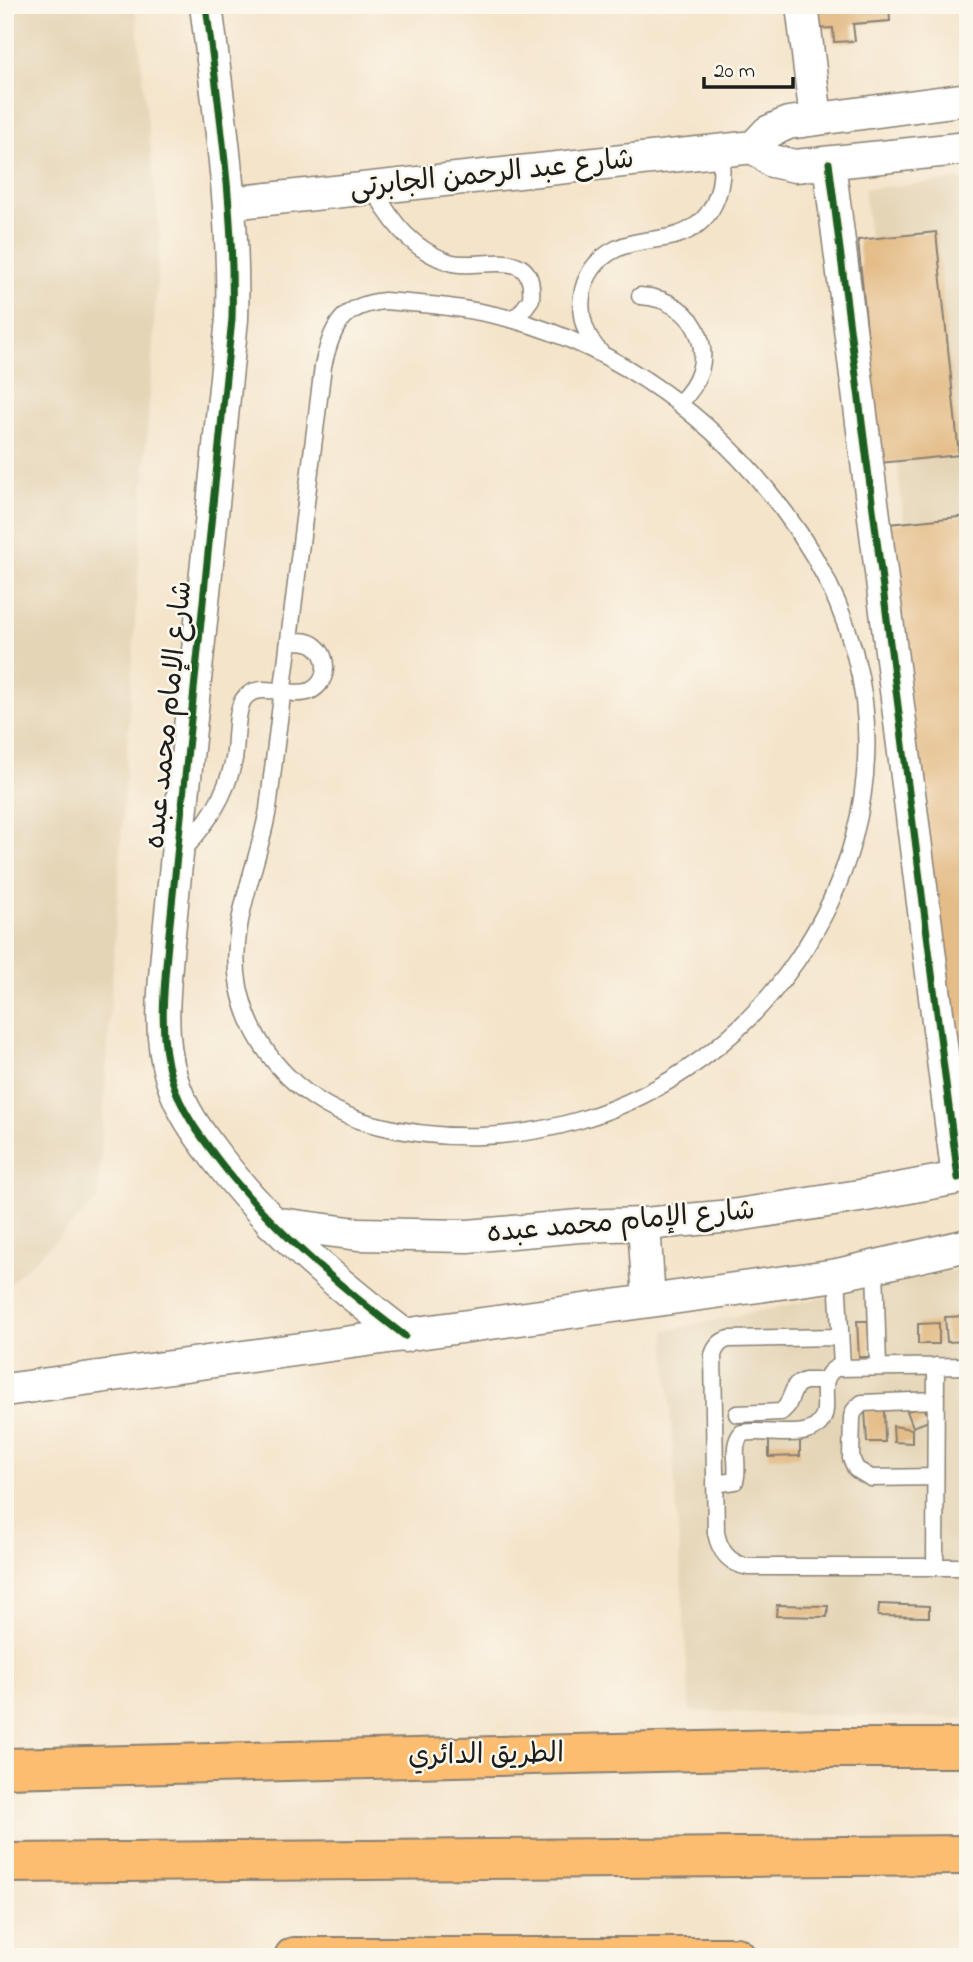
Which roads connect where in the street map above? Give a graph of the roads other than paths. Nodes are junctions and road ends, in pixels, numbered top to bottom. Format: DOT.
graph roads {
  1 [pos="206,5"];
  2 [pos="802,5"];
  3 [pos="968,99"];
  4 [pos="816,118"];
  5 [pos="754,148"];
  6 [pos="968,148"];
  7 [pos="720,151"];
  8 [pos="829,163"];
  9 [pos="374,188"];
  10 [pos="230,203"];
  11 [pos="640,296"];
  12 [pos="510,319"];
  13 [pos="605,357"];
  14 [pos="679,403"];
  15 [pos="289,641"];
  16 [pos="283,692"];
  17 [pos="177,858"];
  18 [pos="963,1177"];
  19 [pos="272,1223"];
  20 [pos="644,1224"];
  21 [pos="968,1245"];
  22 [pos="875,1266"];
  23 [pos="837,1275"];
  24 [pos="649,1300"];
  25 [pos="405,1336"];
  26 [pos="841,1337"];
  27 [pos="936,1366"];
  28 [pos="968,1366"];
  29 [pos="842,1367"];
  30 [pos="878,1367"];
  31 [pos="825,1381"];
  32 [pos="5,1390"];
  33 [pos="936,1400"];
  34 [pos="737,1414"];
  35 [pos="935,1477"];
  36 [pos="715,1484"];
  37 [pos="935,1567"];
  38 [pos="968,1567"];
  39 [pos="968,1748"];
  40 [pos="5,1768"];
  41 [pos="968,1855"];
  42 [pos="5,1863"];
  43 [pos="294,1957"];
  44 [pos="736,1957"];
  1 -- 10 [label="street, شارع الإمام محمد عبده"];
  2 -- 4 [label="street"];
  3 -- 4 [label="street"];
  4 -- 5 [label="street"];
  5 -- 7 [label="street, شارع عبد الرحمن الجابرتى"];
  5 -- 8 [label="street"];
  6 -- 8 [label="street"];
  7 -- 9 [label="street, شارع عبد الرحمن الجابرتى"];
  7 -- 13 [label="lane"];
  8 -- 18 [label="street"];
  9 -- 10 [label="street, شارع عبد الرحمن الجابرتى"];
  9 -- 12 [label="lane"];
  10 -- 17 [label="street, شارع الإمام محمد عبده"];
  11 -- 14 [label="lane"];
  12 -- 13 [label="lane"];
  12 -- 15 [label="lane"];
  13 -- 14 [label="lane"];
  14 -- 16 [label="lane"];
  15 -- 16 [label="lane"];
  15 -- 16 [label="lane"];
  16 -- 17 [label="lane"];
  17 -- 19 [label="street, شارع الإمام محمد عبده"];
  18 -- 20 [label="street, شارع الإمام محمد عبده"];
  19 -- 20 [label="street, شارع الإمام محمد عبده"];
  19 -- 25 [label="street, شارع الإمام محمد عبده"];
  20 -- 24 [label="street"];
  21 -- 22 [label="street"];
  22 -- 23 [label="street"];
  22 -- 30 [label="lane"];
  23 -- 24 [label="street"];
  23 -- 26 [label="lane"];
  24 -- 25 [label="street"];
  25 -- 32 [label="street"];
  26 -- 29 [label="lane"];
  26 -- 36 [label="lane"];
  27 -- 28 [label="lane"];
  27 -- 30 [label="lane"];
  27 -- 33 [label="lane"];
  29 -- 30 [label="lane"];
  29 -- 31 [label="lane"];
  31 -- 34 [label="lane"];
  31 -- 36 [label="lane"];
  33 -- 35 [label="lane"];
  33 -- 35 [label="lane"];
  35 -- 37 [label="lane"];
  36 -- 37 [label="lane"];
  37 -- 38 [label="lane"];
  39 -- 40 [label="highway, الطريق الدائري"];
  41 -- 42 [label="highway"];
  43 -- 44 [label="highway"];
}
